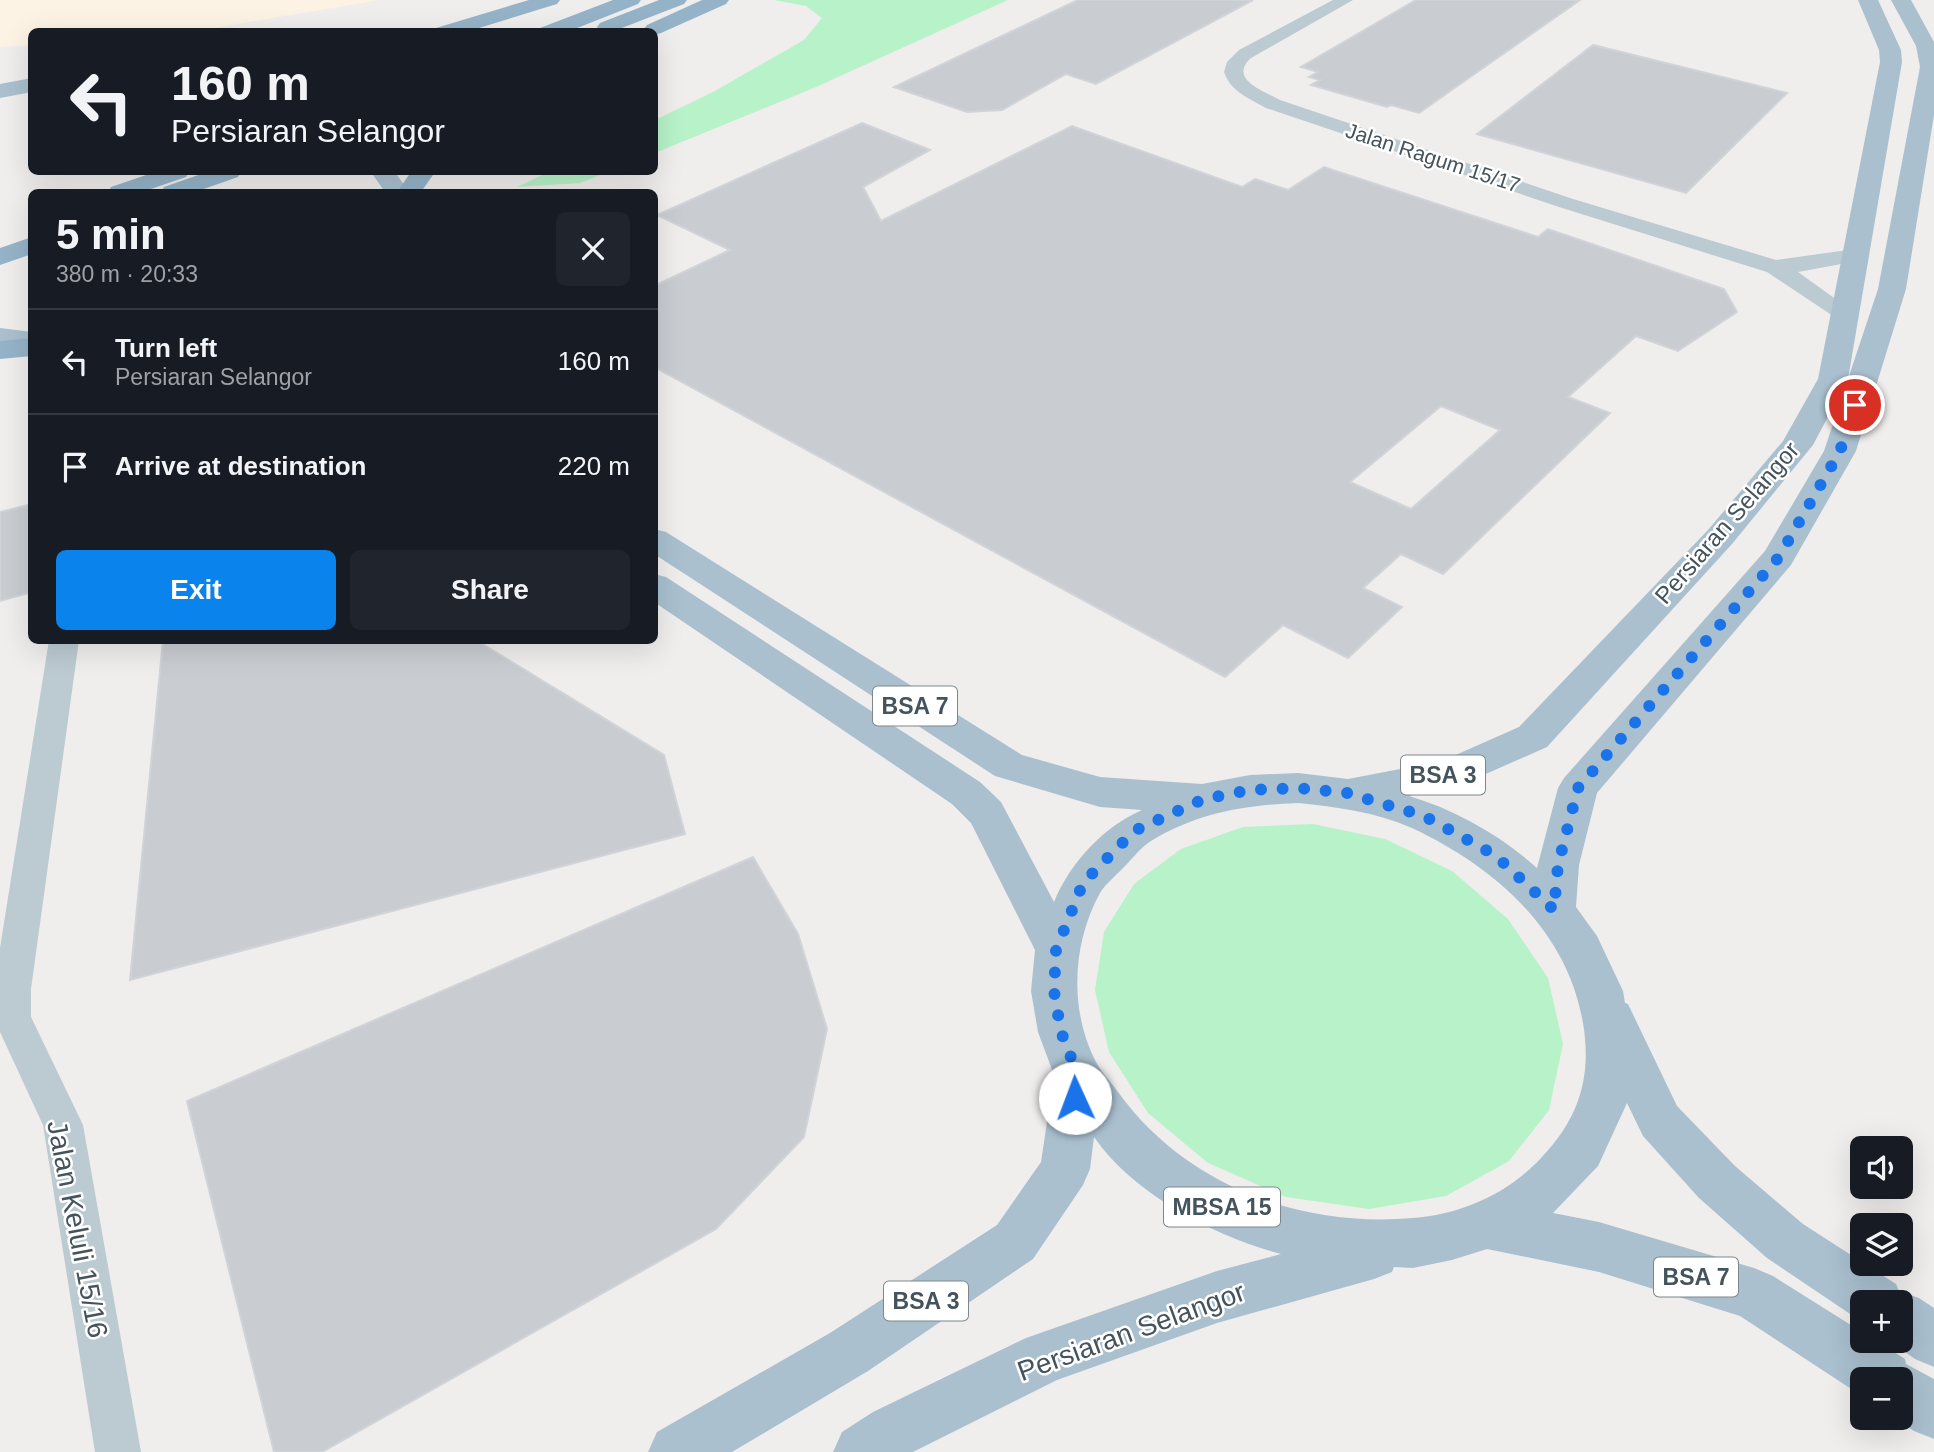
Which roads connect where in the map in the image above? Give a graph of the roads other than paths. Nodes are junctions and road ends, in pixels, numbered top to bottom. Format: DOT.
graph roads {
  1 [pos="551,0"];
  2 [pos="631,0"];
  3 [pos="677,0"];
  4 [pos="719,0"];
  5 [pos="1345,0"];
  6 [pos="1867,0"];
  7 [pos="1901,0"];
  8 [pos="456,28"];
  9 [pos="558,28"];
  10 [pos="604,28"];
  11 [pos="658,28"];
  12 [pos="1930,51"];
  13 [pos="0,78"];
  14 [pos="28,78"];
  15 [pos="28,86"];
  16 [pos="0,91"];
  17 [pos="1930,94"];
  18 [pos="168,175"];
  19 [pos="221,175"];
  20 [pos="129,189"];
  21 [pos="181,189"];
  22 [pos="28,226"];
  23 [pos="0,236"];
  24 [pos="28,247"];
  25 [pos="1854,255"];
  26 [pos="0,257"];
  27 [pos="1775,267"];
  28 [pos="1844,313"];
  29 [pos="0,337"];
  30 [pos="28,340"];
  31 [pos="28,347"];
  32 [pos="0,350"];
  33 [pos="658,542"];
  34 [pos="658,588"];
  35 [pos="63,644"];
  36 [pos="1347,793"];
  37 [pos="1204,799"];
  38 [pos="1554,910"];
  39 [pos="1056,950"];
  40 [pos="1600,990"];
  41 [pos="1078,1075"];
  42 [pos="1487,1225"];
  43 [pos="1413,1243"];
  44 [pos="1859,1290"];
  45 [pos="1913,1326"];
  46 [pos="1934,1340"];
  47 [pos="1867,1367"];
  48 [pos="1913,1397"];
  49 [pos="1934,1411"];
  50 [pos="878,1442"];
  51 [pos="118,1452"];
  52 [pos="677,1452"];
  1 -- 8 [label="highway"];
  2 -- 9 [label="highway"];
  3 -- 10 [label="highway"];
  4 -- 11 [label="highway"];
  5 -- 27 [label="street, Jalan Ragum 15/17"];
  6 -- 25 [label="main road, Persiaran Selangor / BSA 3"];
  7 -- 12 [label="main road, Persiaran Selangor"];
  12 -- 17 [label="main road, Persiaran Selangor"];
  13 -- 14 [label="main road"];
  15 -- 16 [label="main road"];
  17 -- 38 [label="main road, Persiaran Selangor"];
  18 -- 20 [label="highway"];
  19 -- 21 [label="highway"];
  22 -- 23 [label="highway"];
  24 -- 26 [label="highway"];
  25 -- 27 [label="street, Jalan Ragum 15/17"];
  25 -- 28 [label="main road, Persiaran Selangor / BSA 3"];
  27 -- 28 [label="street, Jalan Ragum 15/17"];
  28 -- 36 [label="main road, Persiaran Selangor / BSA 3"];
  29 -- 30 [label="main road"];
  31 -- 32 [label="highway"];
  33 -- 37 [label="main road, BSA 7"];
  34 -- 39 [label="main road, BSA 7"];
  35 -- 51 [label="street, Jalan Keluli 15/16"];
  36 -- 37 [label="main road, MBSA 15"];
  36 -- 38 [label="main road, MBSA 15"];
  37 -- 39 [label="main road, MBSA 15"];
  38 -- 40 [label="main road, MBSA 15"];
  39 -- 41 [label="main road, MBSA 15"];
  40 -- 42 [label="main road, MBSA 15"];
  40 -- 44 [label="main road"];
  41 -- 43 [label="main road, MBSA 15"];
  41 -- 52 [label="main road, BSA 3"];
  42 -- 43 [label="main road, MBSA 15"];
  42 -- 47 [label="main road, BSA 7"];
  43 -- 50 [label="main road, Persiaran Selangor"];
  45 -- 46 [label="main road"];
  48 -- 49 [label="main road"];
}
